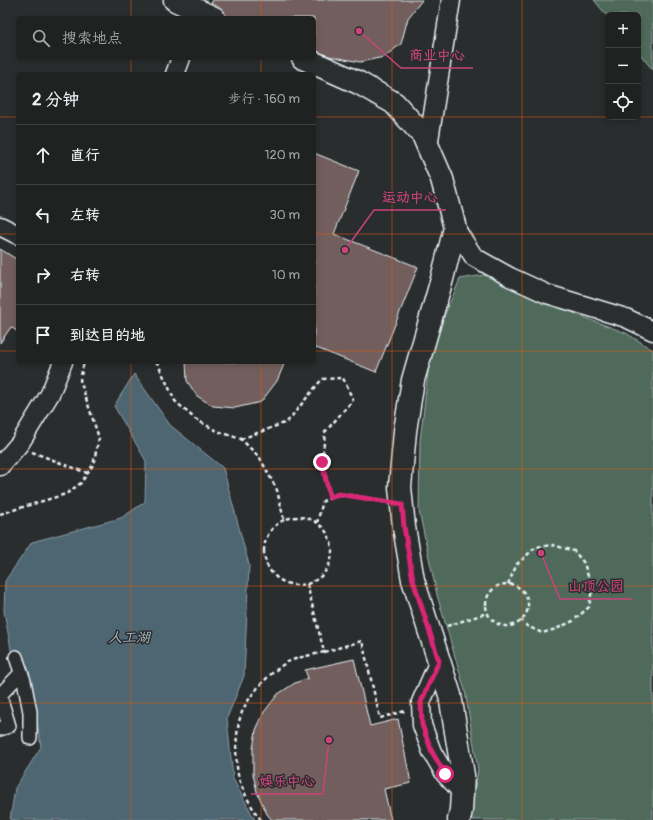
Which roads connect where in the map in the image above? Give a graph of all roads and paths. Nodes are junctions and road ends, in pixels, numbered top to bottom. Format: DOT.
graph roads {
  1 [pos="175,0"];
  2 [pos="451,0"];
  3 [pos="202,12"];
  4 [pos="180,60"];
  5 [pos="307,60"];
  6 [pos="176,72"];
  7 [pos="428,146"];
  8 [pos="0,226"];
  9 [pos="455,228"];
  10 [pos="16,234"];
  11 [pos="653,331"];
  12 [pos="62,364"];
  13 [pos="84,364"];
  14 [pos="158,364"];
  15 [pos="241,439"];
  16 [pos="16,446"];
  17 [pos="0,466"];
  18 [pos="87,473"];
  19 [pos="330,498"];
  20 [pos="402,504"];
  21 [pos="0,514"];
  22 [pos="284,520"];
  23 [pos="318,523"];
  24 [pos="307,584"];
  25 [pos="508,584"];
  26 [pos="487,613"];
  27 [pos="521,620"];
  28 [pos="429,632"];
  29 [pos="324,652"];
  30 [pos="16,657"];
  31 [pos="439,661"];
  32 [pos="22,673"];
  33 [pos="0,695"];
  34 [pos="421,707"];
  35 [pos="30,724"];
  36 [pos="5,728"];
  37 [pos="30,738"];
  38 [pos="462,792"];
  39 [pos="261,820"];
  40 [pos="459,820"];
  1 -- 3 [label="street"];
  2 -- 7 [label="street"];
  4 -- 6 [label="street"];
  5 -- 7 [label="street"];
  7 -- 9 [label="street"];
  8 -- 10 [label="street"];
  9 -- 11 [label="street"];
  9 -- 20 [label="street"];
  12 -- 16 [label="street"];
  13 -- 18 [label="path"];
  14 -- 15 [label="path"];
  15 -- 19 [label="path"];
  15 -- 22 [label="path"];
  16 -- 17 [label="street"];
  16 -- 18 [label="path"];
  18 -- 21 [label="path"];
  19 -- 20 [label="path"];
  19 -- 23 [label="path"];
  20 -- 28 [label="street"];
  22 -- 23 [label="path"];
  22 -- 24 [label="path"];
  23 -- 24 [label="path"];
  24 -- 29 [label="path"];
  25 -- 26 [label="path"];
  25 -- 27 [label="path"];
  25 -- 27 [label="path"];
  26 -- 27 [label="path"];
  26 -- 28 [label="path"];
  28 -- 31 [label="street"];
  29 -- 34 [label="path"];
  29 -- 39 [label="path"];
  30 -- 32 [label="street"];
  31 -- 34 [label="street"];
  31 -- 38 [label="street"];
  32 -- 33 [label="street"];
  32 -- 35 [label="street"];
  33 -- 36 [label="street"];
  34 -- 38 [label="street"];
  35 -- 36 [label="street"];
  35 -- 37 [label="street"];
  38 -- 40 [label="street"];
}
